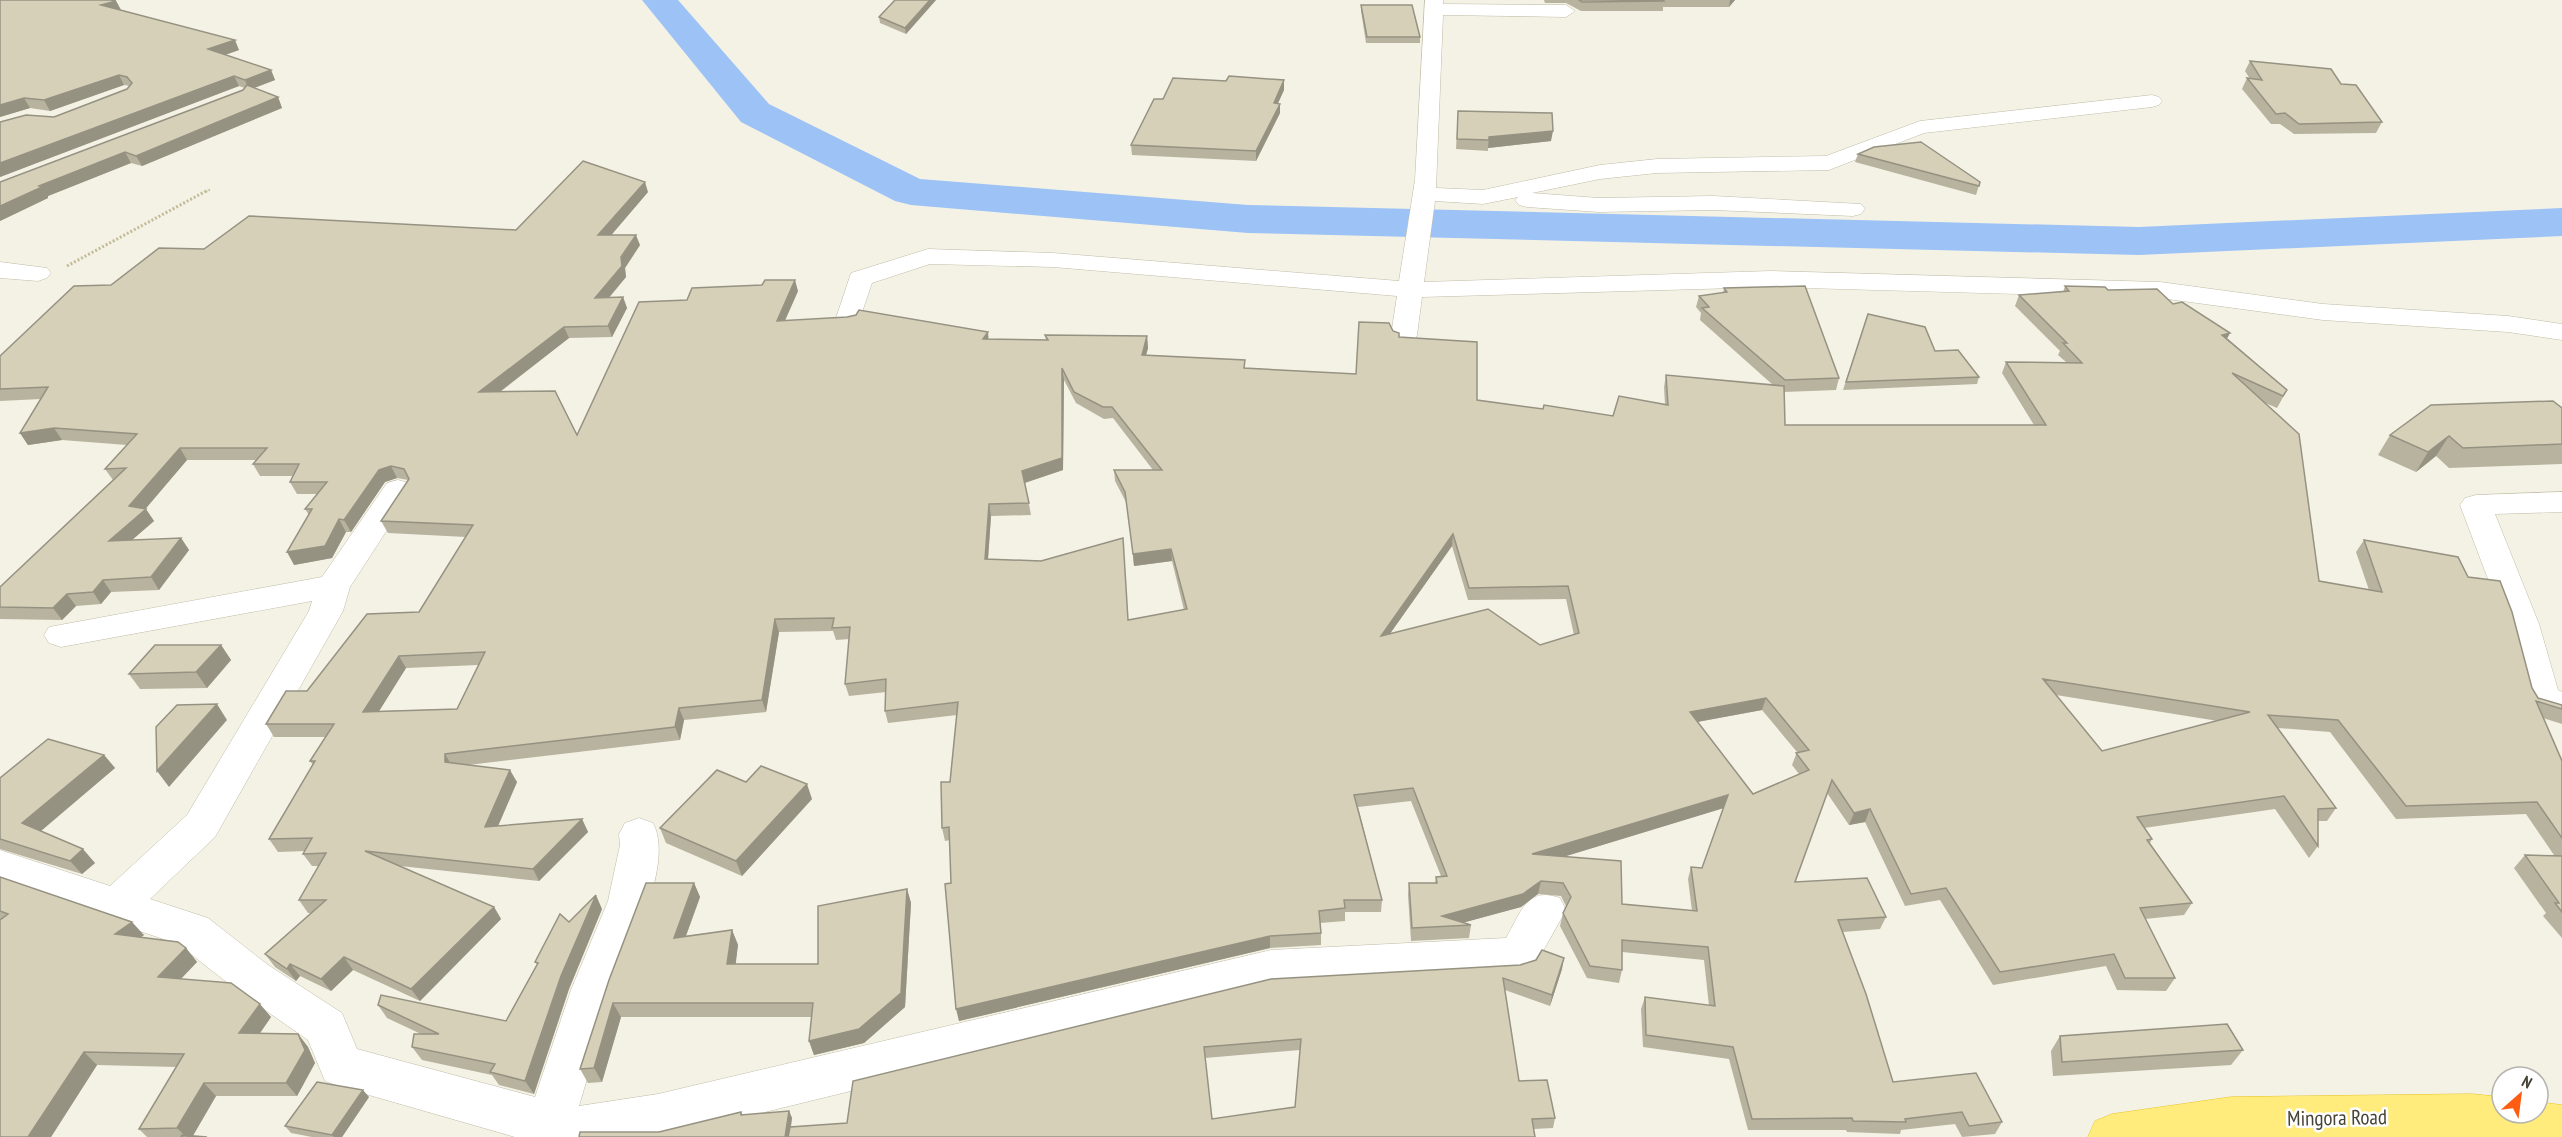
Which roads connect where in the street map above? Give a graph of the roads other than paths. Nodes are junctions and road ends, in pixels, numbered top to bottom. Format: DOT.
graph roads {
  1 [pos="1434,4"];
  2 [pos="1566,11"];
  3 [pos="2152,101"];
  4 [pos="1426,187"];
  5 [pos="1483,197"];
  6 [pos="1853,209"];
  7 [pos="0,270"];
  8 [pos="38,273"];
  9 [pos="1412,290"];
  10 [pos="849,318"];
  11 [pos="2562,332"];
  12 [pos="1404,335"];
  13 [pos="399,490"];
  14 [pos="2562,502"];
  15 [pos="333,586"];
  16 [pos="61,635"];
  17 [pos="2562,705"];
  18 [pos="639,834"];
  19 [pos="0,867"];
  20 [pos="115,907"];
  21 [pos="1545,910"];
  22 [pos="2562,1127"];
  23 [pos="546,1136"];
  24 [pos="2112,1137"];
  1 -- 2 [label="street"];
  1 -- 4 [label="street"];
  3 -- 5 [label="street"];
  4 -- 5 [label="street"];
  4 -- 9 [label="street"];
  5 -- 6 [label="street"];
  7 -- 8 [label="street"];
  9 -- 10 [label="street"];
  9 -- 11 [label="street"];
  9 -- 12 [label="street"];
  13 -- 15 [label="street"];
  14 -- 17 [label="street"];
  15 -- 16 [label="street"];
  15 -- 20 [label="street"];
  18 -- 23 [label="street"];
  19 -- 20 [label="street"];
  20 -- 23 [label="street"];
  21 -- 23 [label="street"];
  22 -- 24 [label="highway, Mingora Road"];
}
